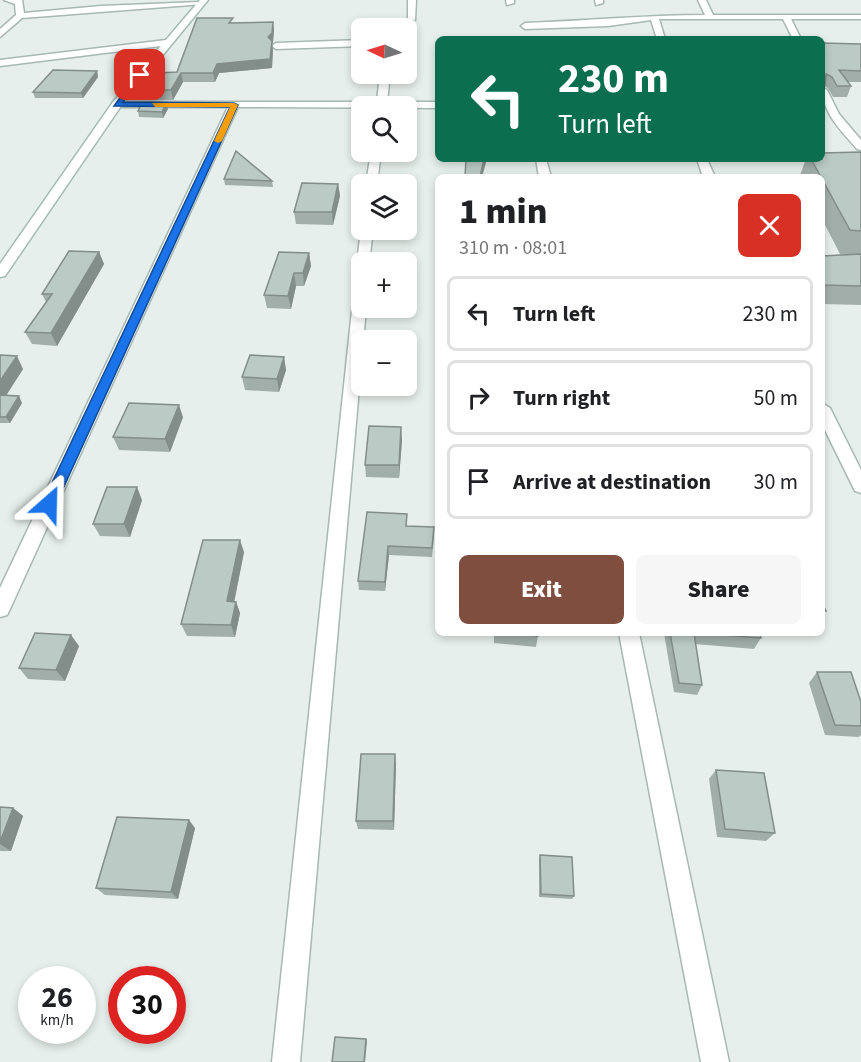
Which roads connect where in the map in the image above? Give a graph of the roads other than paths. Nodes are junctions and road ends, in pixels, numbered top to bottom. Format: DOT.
graph roads {
  1 [pos="8,0"];
  2 [pos="412,0"];
  3 [pos="702,0"];
  4 [pos="202,2"];
  5 [pos="808,8"];
  6 [pos="20,16"];
  7 [pos="814,16"];
  8 [pos="654,17"];
  9 [pos="710,17"];
  10 [pos="786,17"];
  11 [pos="412,18"];
  12 [pos="861,18"];
  13 [pos="525,26"];
  14 [pos="0,34"];
  15 [pos="660,36"];
  16 [pos="796,36"];
  17 [pos="351,43"];
  18 [pos="166,44"];
  19 [pos="276,46"];
  20 [pos="0,63"];
  21 [pos="825,95"];
  22 [pos="117,104"];
  23 [pos="234,105"];
  24 [pos="417,105"];
  25 [pos="435,105"];
  26 [pos="351,106"];
  27 [pos="825,120"];
  28 [pos="840,122"];
  29 [pos="861,147"];
  30 [pos="0,273"];
  31 [pos="358,318"];
  32 [pos="825,414"];
  33 [pos="861,487"];
  34 [pos="0,609"];
  35 [pos="630,636"];
  36 [pos="286,1062"];
  37 [pos="715,1062"];
  1 -- 6 [label="street"];
  2 -- 11 [label="street"];
  3 -- 9 [label="street"];
  4 -- 6 [label="street"];
  4 -- 18 [label="street"];
  5 -- 7 [label="street"];
  6 -- 14 [label="street"];
  7 -- 10 [label="street"];
  7 -- 12 [label="street"];
  8 -- 9 [label="street"];
  8 -- 13 [label="street"];
  8 -- 15 [label="street"];
  9 -- 10 [label="street"];
  10 -- 16 [label="street"];
  17 -- 19 [label="street"];
  18 -- 20 [label="street"];
  18 -- 22 [label="street"];
  21 -- 28 [label="street"];
  22 -- 23 [label="street"];
  22 -- 30 [label="street"];
  23 -- 26 [label="street"];
  23 -- 34 [label="street"];
  24 -- 25 [label="street"];
  27 -- 28 [label="street"];
  28 -- 29 [label="street"];
  31 -- 36 [label="street"];
  32 -- 33 [label="street"];
  35 -- 37 [label="street"];
}
